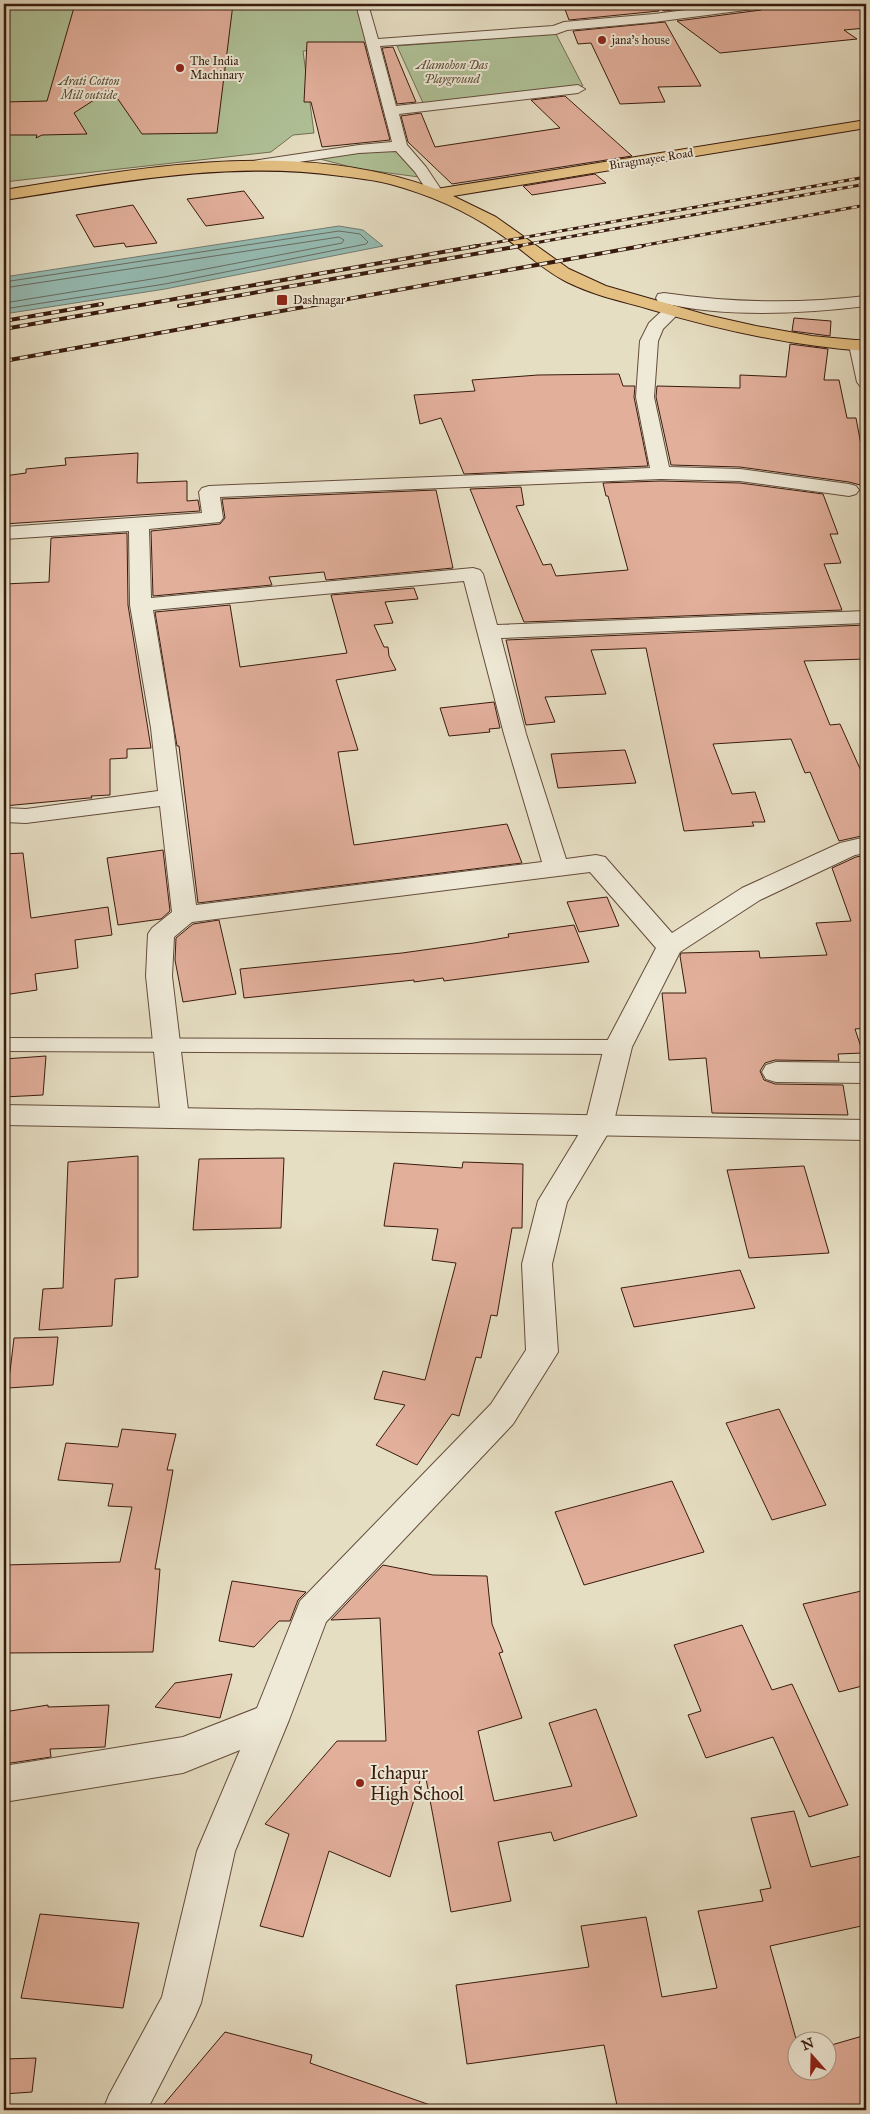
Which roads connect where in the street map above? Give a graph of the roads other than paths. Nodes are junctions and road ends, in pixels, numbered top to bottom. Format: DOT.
graph roads {
  1 [pos="362,4"];
  2 [pos="644,4"];
  3 [pos="761,4"];
  4 [pos="654,18"];
  5 [pos="373,43"];
  6 [pos="578,89"];
  7 [pos="391,111"];
  8 [pos="866,124"];
  9 [pos="400,146"];
  10 [pos="259,164"];
  11 [pos="436,194"];
  12 [pos="4,195"];
  13 [pos="866,301"];
  14 [pos="668,304"];
  15 [pos="862,346"];
  16 [pos="866,382"];
  17 [pos="661,473"];
  18 [pos="849,490"];
  19 [pos="139,524"];
  20 [pos="4,533"];
  21 [pos="141,605"];
  22 [pos="866,617"];
  23 [pos="488,632"];
  24 [pos="171,797"];
  25 [pos="4,815"];
  26 [pos="866,845"];
  27 [pos="556,868"];
  28 [pos="186,915"];
  29 [pos="670,948"];
  30 [pos="4,1044"];
  31 [pos="166,1044"];
  32 [pos="618,1047"];
  33 [pos="776,1072"];
  34 [pos="866,1073"];
  35 [pos="4,1115"];
  36 [pos="175,1118"];
  37 [pos="600,1125"];
  38 [pos="866,1130"];
  39 [pos="271,1720"];
  40 [pos="4,1784"];
  41 [pos="124,2110"];
  1 -- 5 [label="street"];
  2 -- 4 [label="street"];
  3 -- 4 [label="street"];
  4 -- 5 [label="street"];
  5 -- 7 [label="street"];
  6 -- 7 [label="street"];
  7 -- 9 [label="street"];
  8 -- 11 [label="main road, Biragmayee Road"];
  9 -- 10 [label="street"];
  9 -- 11 [label="street"];
  10 -- 11 [label="main road"];
  10 -- 12 [label="main road"];
  11 -- 14 [label="main road"];
  13 -- 14 [label="street"];
  14 -- 15 [label="main road"];
  14 -- 17 [label="street"];
  15 -- 16 [label="street"];
  17 -- 18 [label="street"];
  17 -- 19 [label="street"];
  19 -- 20 [label="street"];
  19 -- 21 [label="street"];
  21 -- 23 [label="street"];
  21 -- 24 [label="street"];
  22 -- 23 [label="street"];
  23 -- 27 [label="street"];
  24 -- 25 [label="street"];
  24 -- 28 [label="street"];
  26 -- 29 [label="street"];
  27 -- 28 [label="street"];
  27 -- 29 [label="street"];
  28 -- 31 [label="street"];
  29 -- 32 [label="street"];
  30 -- 31 [label="lane"];
  31 -- 32 [label="lane"];
  31 -- 36 [label="street"];
  32 -- 37 [label="street"];
  33 -- 34 [label="street"];
  35 -- 36 [label="street"];
  36 -- 37 [label="street"];
  37 -- 38 [label="street"];
  37 -- 39 [label="street"];
  39 -- 40 [label="street"];
  39 -- 41 [label="street"];
}
